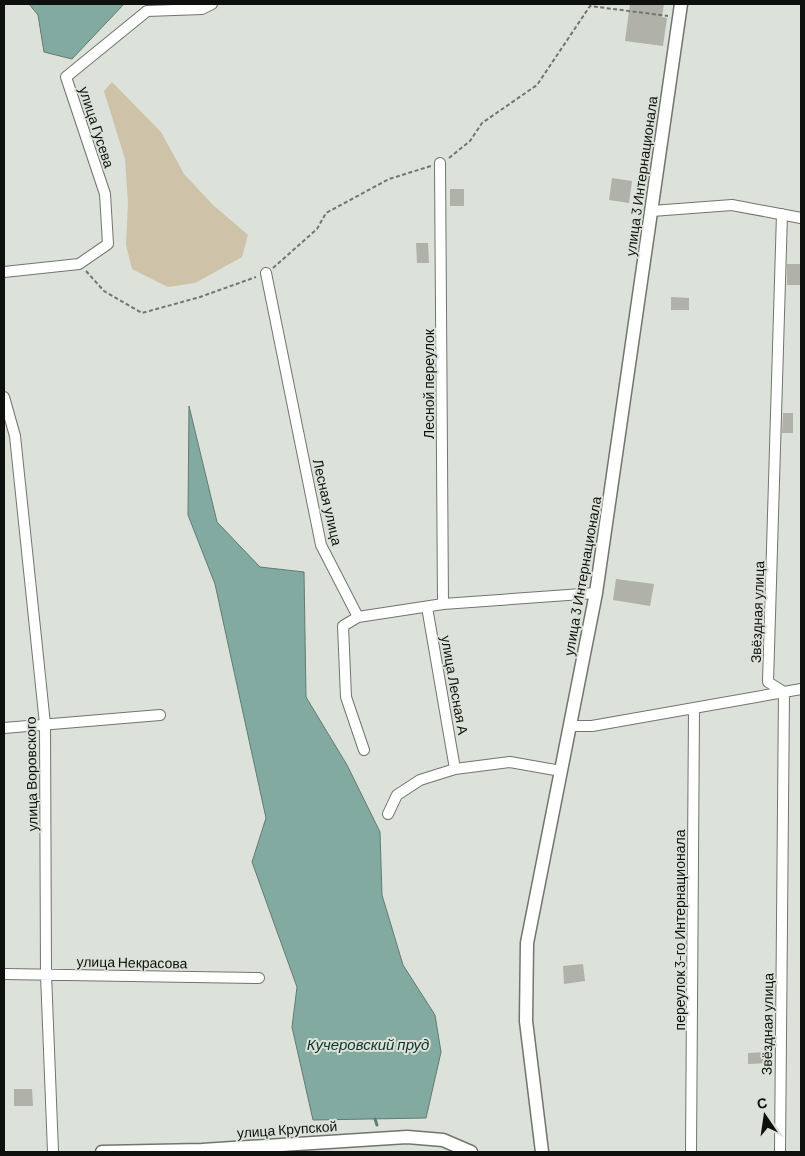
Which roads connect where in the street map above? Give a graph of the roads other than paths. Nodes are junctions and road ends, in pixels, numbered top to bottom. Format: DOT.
graph roads {
  1 [pos="212,4"];
  2 [pos="680,4"];
  3 [pos="440,164"];
  4 [pos="652,211"];
  5 [pos="782,214"];
  6 [pos="801,218"];
  7 [pos="4,272"];
  8 [pos="266,273"];
  9 [pos="4,397"];
  10 [pos="596,594"];
  11 [pos="443,604"];
  12 [pos="427,607"];
  13 [pos="358,617"];
  14 [pos="801,689"];
  15 [pos="784,692"];
  16 [pos="694,709"];
  17 [pos="160,715"];
  18 [pos="46,724"];
  19 [pos="570,726"];
  20 [pos="4,728"];
  21 [pos="364,750"];
  22 [pos="455,769"];
  23 [pos="561,771"];
  24 [pos="388,814"];
  25 [pos="4,974"];
  26 [pos="46,974"];
  27 [pos="259,978"];
  28 [pos="202,1151"];
  29 [pos="53,1152"];
  30 [pos="102,1152"];
  31 [pos="471,1152"];
  32 [pos="542,1152"];
  33 [pos="691,1152"];
  34 [pos="780,1152"];
  1 -- 7 [label="street, улица Гусева"];
  2 -- 4 [label="street, улица 3 Интернационала"];
  3 -- 11 [label="street, Лесной переулок"];
  4 -- 5 [label="street"];
  4 -- 10 [label="street, улица 3 Интернационала"];
  5 -- 6 [label="street"];
  5 -- 15 [label="street, Звёздная улица"];
  8 -- 13 [label="street, Лесная улица"];
  9 -- 18 [label="street, улица Воровского"];
  10 -- 11 [label="street"];
  10 -- 19 [label="street, улица 3 Интернационала"];
  11 -- 12 [label="street"];
  12 -- 13 [label="street"];
  12 -- 22 [label="street, улица Лесная А"];
  13 -- 21 [label="street"];
  14 -- 15 [label="street"];
  15 -- 16 [label="street"];
  15 -- 34 [label="street, Звёздная улица"];
  16 -- 19 [label="street"];
  16 -- 33 [label="street, переулок 3-го Интернационала"];
  17 -- 18 [label="street"];
  18 -- 20 [label="street"];
  18 -- 26 [label="street, улица Воровского"];
  19 -- 23 [label="street, улица 3 Интернационала"];
  22 -- 23 [label="street"];
  22 -- 24 [label="street"];
  23 -- 32 [label="street, улица 3 Интернационала"];
  25 -- 26 [label="street, улица Некрасова"];
  26 -- 27 [label="street, улица Некрасова"];
  26 -- 29 [label="street, улица Воровского"];
  28 -- 30 [label="street, улица Крупской"];
  28 -- 31 [label="street, улица Крупской"];
}
